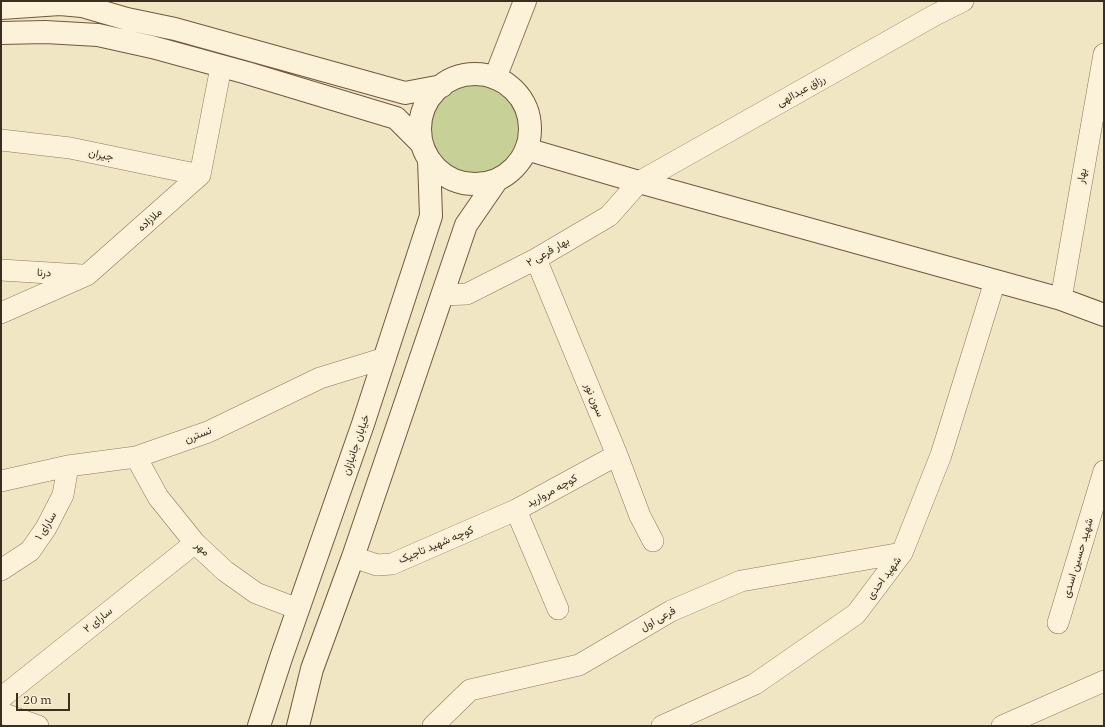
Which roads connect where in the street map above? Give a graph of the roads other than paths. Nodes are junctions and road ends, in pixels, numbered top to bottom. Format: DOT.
graph roads {
  1 [pos="525,1"];
  2 [pos="963,1"];
  3 [pos="1,8"];
  4 [pos="1,33"];
  5 [pos="1104,54"];
  6 [pos="221,67"];
  7 [pos="495,78"];
  8 [pos="442,86"];
  9 [pos="1,140"];
  10 [pos="526,149"];
  11 [pos="426,152"];
  12 [pos="200,175"];
  13 [pos="497,180"];
  14 [pos="639,182"];
  15 [pos="536,259"];
  16 [pos="1,270"];
  17 [pos="87,275"];
  18 [pos="995,281"];
  19 [pos="442,295"];
  20 [pos="1061,299"];
  21 [pos="1,313"];
  22 [pos="1104,315"];
  23 [pos="385,358"];
  24 [pos="617,455"];
  25 [pos="136,457"];
  26 [pos="68,466"];
  27 [pos="1104,470"];
  28 [pos="1,481"];
  29 [pos="516,510"];
  30 [pos="1096,524"];
  31 [pos="653,542"];
  32 [pos="195,543"];
  33 [pos="902,553"];
  34 [pos="353,557"];
  35 [pos="1,570"];
  36 [pos="558,608"];
  37 [pos="298,609"];
  38 [pos="1058,623"];
  39 [pos="1104,681"];
  40 [pos="1,698"];
  41 [pos="1,713"];
  42 [pos="257,724"];
  43 [pos="38,726"];
  44 [pos="298,726"];
  45 [pos="432,726"];
  46 [pos="662,726"];
  47 [pos="1002,726"];
  1 -- 7 [label="main road"];
  2 -- 14 [label="street, رزاق عبدالهی"];
  3 -- 8 [label="main road"];
  4 -- 6 [label="main road"];
  5 -- 20 [label="street, بهار"];
  6 -- 11 [label="main road"];
  6 -- 12 [label="street"];
  7 -- 8 [label="main road"];
  7 -- 10 [label="main road"];
  8 -- 11 [label="main road"];
  9 -- 12 [label="street, جیران"];
  10 -- 13 [label="main road"];
  10 -- 14 [label="main road"];
  11 -- 13 [label="main road"];
  11 -- 23 [label="main road, خیابان جانبازان"];
  12 -- 17 [label="street, ملازاده"];
  13 -- 19 [label="main road"];
  14 -- 15 [label="street, بهار فرعی ۲"];
  14 -- 18 [label="main road"];
  15 -- 19 [label="street, بهار فرعی ۲"];
  15 -- 24 [label="street, سون نور"];
  16 -- 17 [label="street, درنا"];
  17 -- 21 [label="street, ملازاده"];
  18 -- 20 [label="main road"];
  18 -- 33 [label="street, شهید احدی"];
  19 -- 34 [label="main road"];
  20 -- 22 [label="main road"];
  23 -- 25 [label="street, نسترن"];
  23 -- 37 [label="main road, خیابان جانبازان"];
  24 -- 29 [label="street, کوچه مروارید"];
  24 -- 31 [label="street, سون نور"];
  25 -- 26 [label="street, نسترن"];
  25 -- 32 [label="street, مهر"];
  26 -- 28 [label="street, نسترن"];
  26 -- 35 [label="street, سارای ۱"];
  27 -- 30 [label="street, شهید حسین اسدی"];
  29 -- 34 [label="street, کوچه شهید تاجیک"];
  29 -- 36 [label="street, کوچه مروارید"];
  30 -- 38 [label="street, شهید حسین اسدی"];
  32 -- 37 [label="street, مهر"];
  32 -- 40 [label="street, سارای ۲"];
  33 -- 45 [label="street, فرعی اول"];
  33 -- 46 [label="street, شهید احدی"];
  34 -- 44 [label="main road"];
  37 -- 42 [label="main road, خیابان جانبازان"];
  39 -- 47 [label="street"];
  41 -- 43 [label="street"];
}
